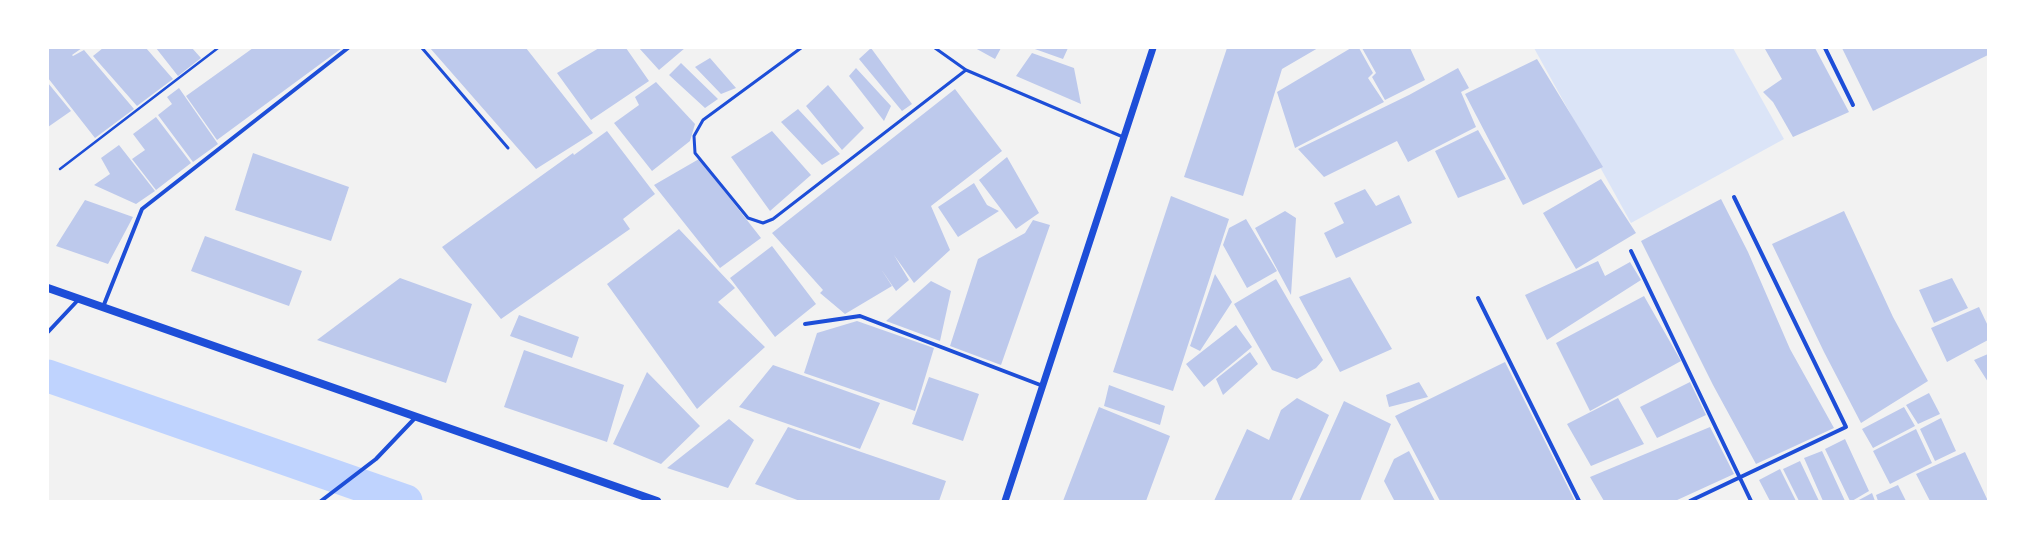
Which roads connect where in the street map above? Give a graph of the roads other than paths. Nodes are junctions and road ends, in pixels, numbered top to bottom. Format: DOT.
graph roads {
  1 [pos="348,48"];
  2 [pos="422,48"];
  3 [pos="801,48"];
  4 [pos="935,48"];
  5 [pos="1153,48"];
  6 [pos="1825,48"];
  7 [pos="966,70"];
  8 [pos="1853,105"];
  9 [pos="1123,137"];
  10 [pos="508,148"];
  11 [pos="1734,197"];
  12 [pos="1630,251"];
  13 [pos="48,288"];
  14 [pos="1478,298"];
  15 [pos="78,299"];
  16 [pos="103,308"];
  17 [pos="805,324"];
  18 [pos="48,332"];
  19 [pos="1044,386"];
  20 [pos="417,417"];
  21 [pos="1740,478"];
  22 [pos="654,500"];
  23 [pos="321,501"];
  24 [pos="1005,501"];
  25 [pos="1579,501"];
  26 [pos="1690,501"];
  27 [pos="1751,501"];
  1 -- 16 [label="street"];
  2 -- 10 [label="lane"];
  3 -- 7 [label="lane"];
  4 -- 7 [label="lane"];
  5 -- 9 [label="street"];
  6 -- 8 [label="street"];
  7 -- 9 [label="lane"];
  9 -- 19 [label="street"];
  11 -- 21 [label="street"];
  12 -- 21 [label="street"];
  13 -- 15 [label="main road"];
  14 -- 25 [label="street"];
  15 -- 16 [label="main road"];
  15 -- 18 [label="street"];
  16 -- 20 [label="main road"];
  17 -- 19 [label="street"];
  19 -- 24 [label="street"];
  20 -- 22 [label="main road"];
  20 -- 23 [label="street"];
  21 -- 26 [label="street"];
  21 -- 27 [label="street"];
}
